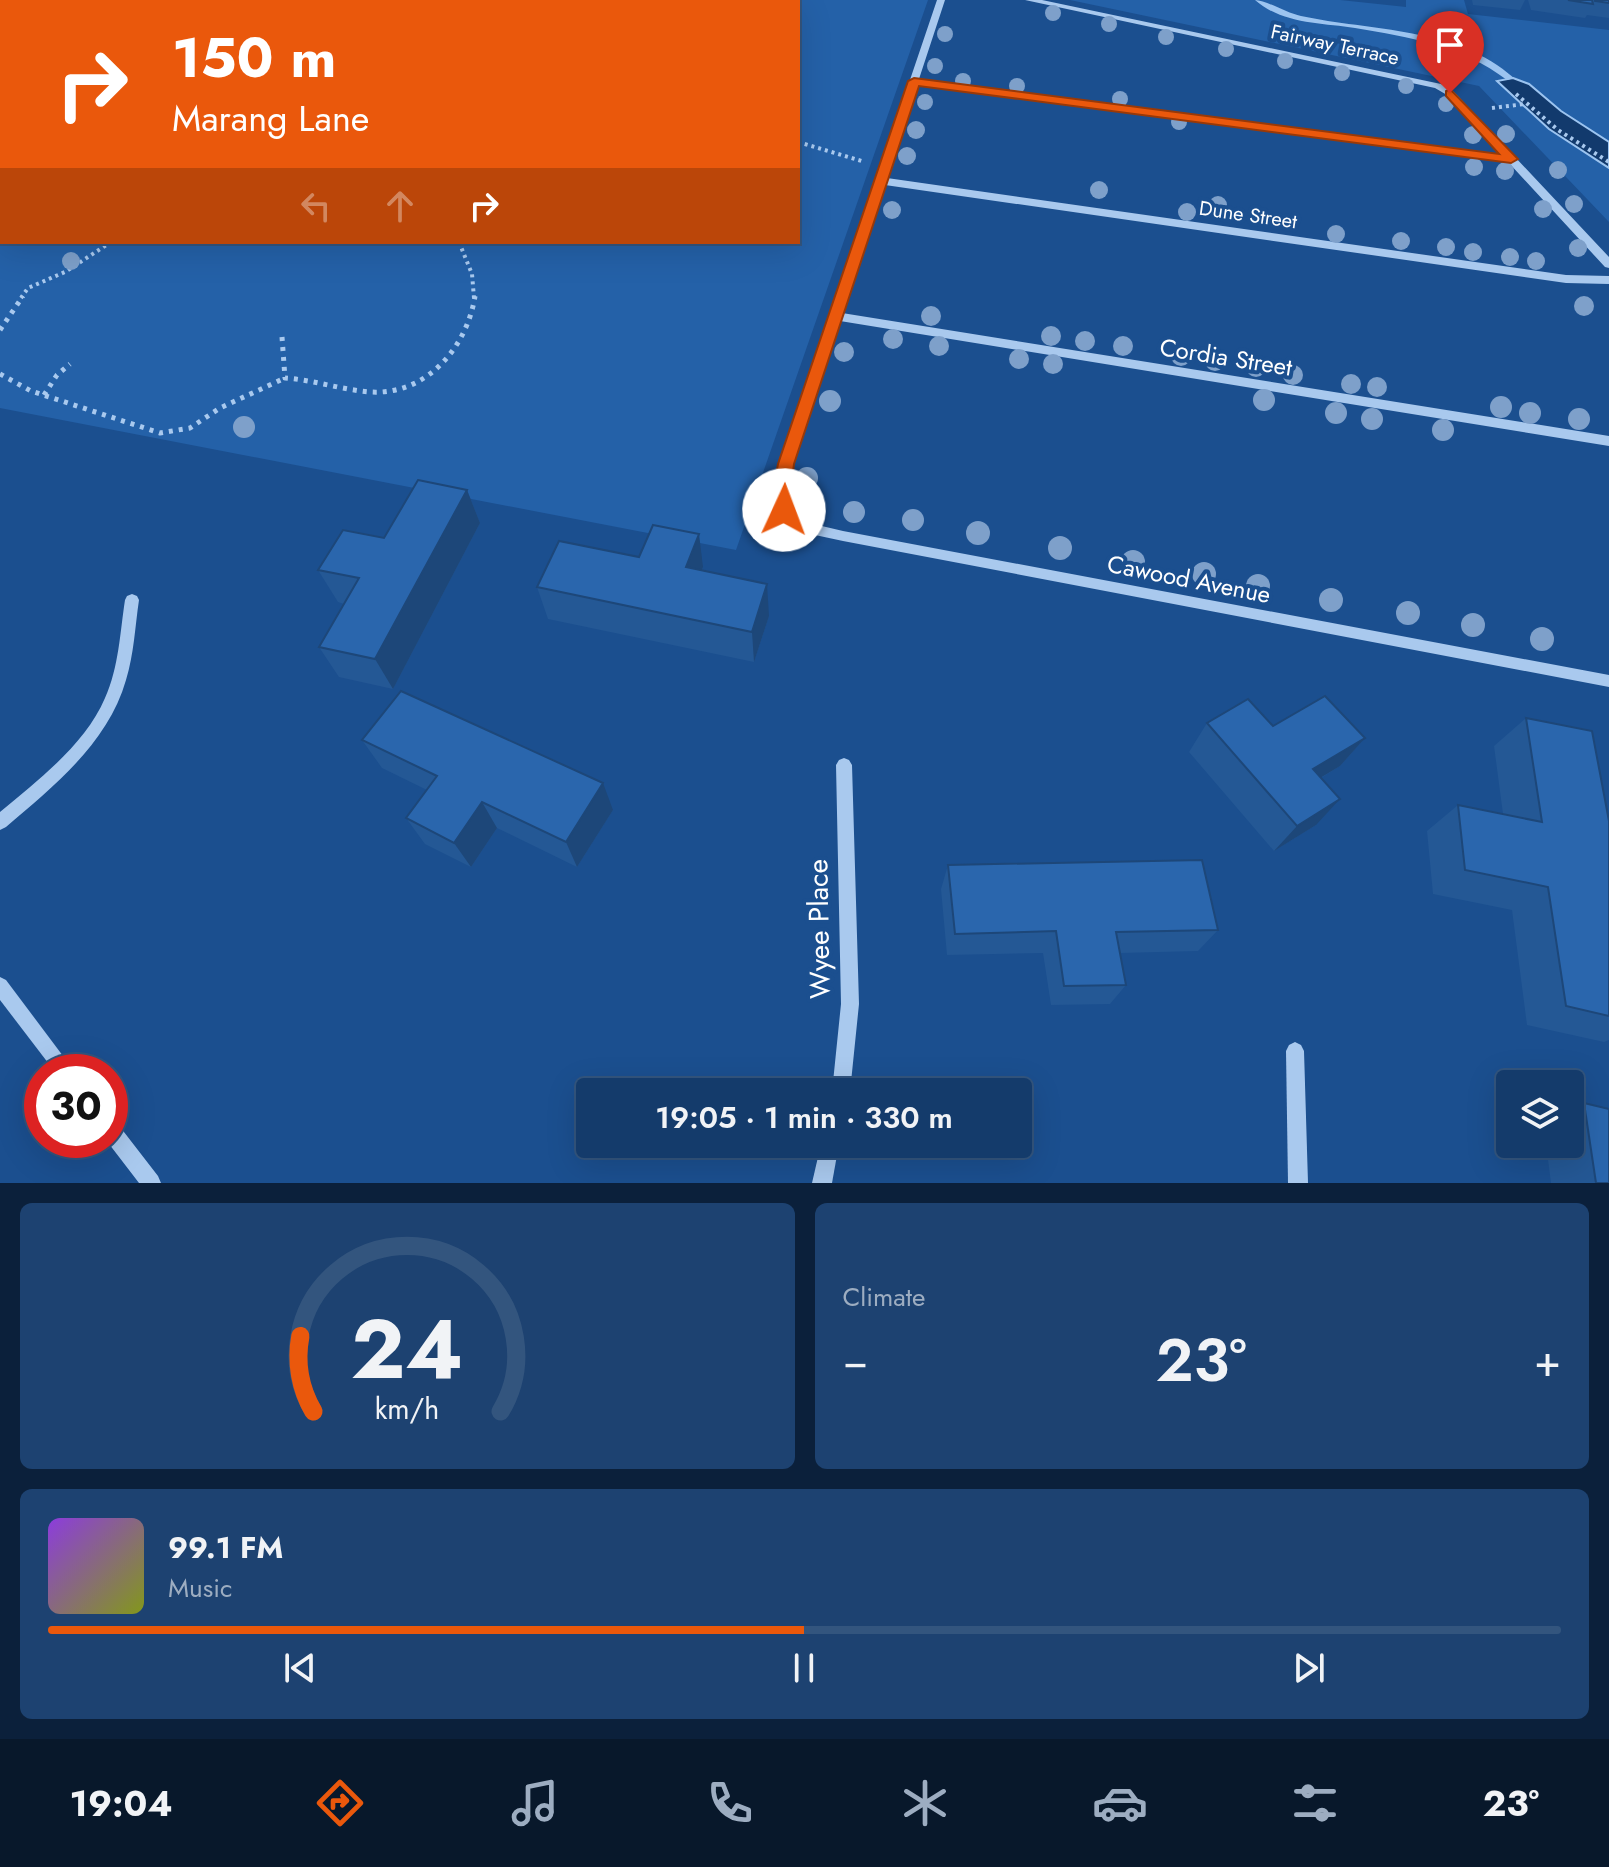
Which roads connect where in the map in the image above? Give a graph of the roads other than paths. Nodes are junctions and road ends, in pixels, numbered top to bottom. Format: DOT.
graph roads {
  1 [pos="941,0"];
  2 [pos="1029,0"];
  3 [pos="914,81"];
  4 [pos="1511,159"];
  5 [pos="882,181"];
  6 [pos="1609,264"];
  7 [pos="1609,280"];
  8 [pos="836,316"];
  9 [pos="1609,441"];
  10 [pos="132,600"];
  11 [pos="1609,681"];
  12 [pos="844,765"];
  13 [pos="0,822"];
  14 [pos="0,986"];
  15 [pos="1295,1051"];
  16 [pos="52,1054"];
  17 [pos="842,1078"];
  18 [pos="128,1153"];
  19 [pos="827,1158"];
  20 [pos="151,1183"];
  21 [pos="822,1183"];
  22 [pos="1298,1183"];
  1 -- 3 [label="street"];
  2 -- 4 [label="street, Fairway Terrace"];
  3 -- 4 [label="street"];
  3 -- 5 [label="street"];
  4 -- 6 [label="street, Fairway Terrace"];
  5 -- 7 [label="street, Dune Street"];
  5 -- 8 [label="street"];
  8 -- 9 [label="street, Cordia Street"];
  8 -- 11 [label="street, Cawood Avenue"];
  10 -- 13 [label="street"];
  12 -- 17 [label="street, Wyee Place"];
  14 -- 16 [label="street"];
  15 -- 22 [label="street"];
  18 -- 20 [label="street"];
  19 -- 21 [label="street"];
}
